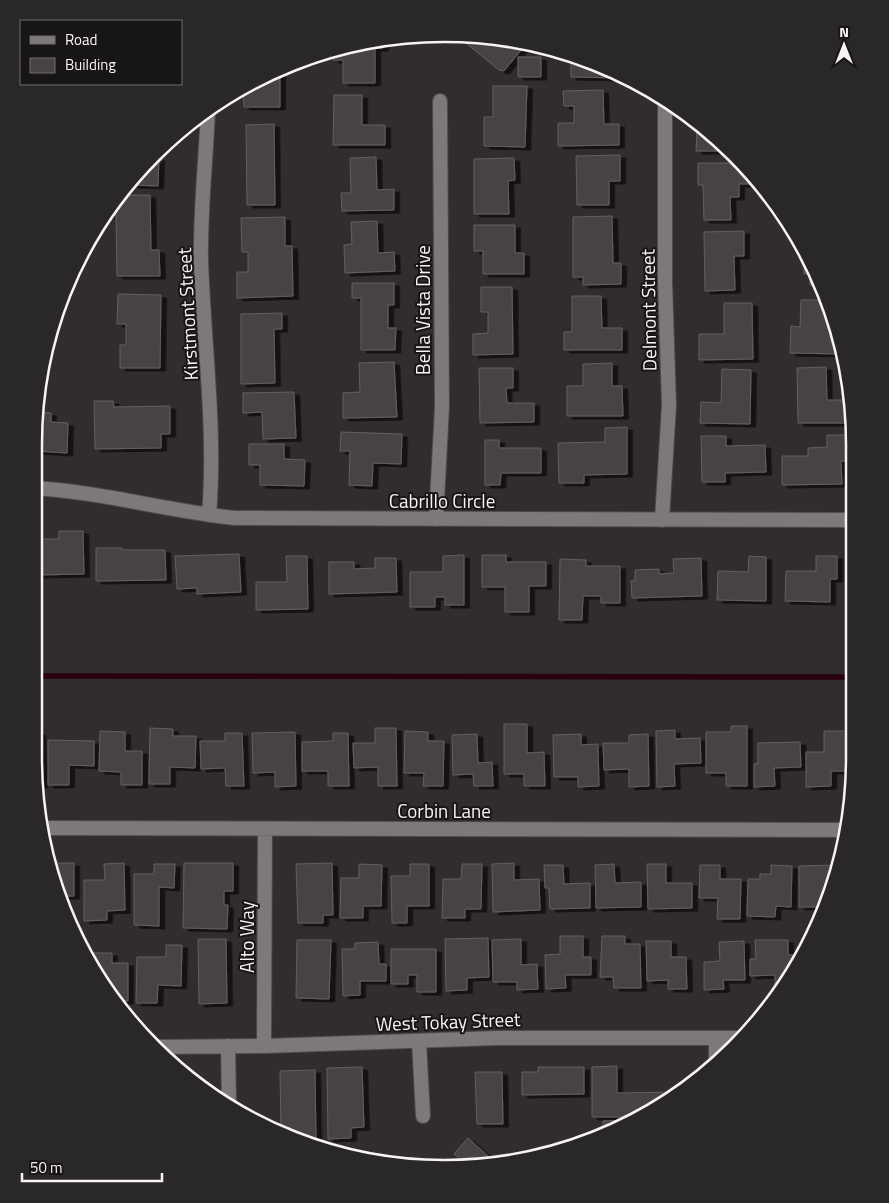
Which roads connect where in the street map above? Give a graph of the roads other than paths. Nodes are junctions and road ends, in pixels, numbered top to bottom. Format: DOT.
graph roads {
  1 [pos="440,101"];
  2 [pos="665,108"];
  3 [pos="208,120"];
  4 [pos="42,489"];
  5 [pos="209,515"];
  6 [pos="436,519"];
  7 [pos="662,520"];
  8 [pos="846,520"];
  9 [pos="49,828"];
  10 [pos="265,829"];
  11 [pos="840,830"];
  12 [pos="716,1038"];
  13 [pos="734,1038"];
  14 [pos="419,1040"];
  15 [pos="228,1046"];
  16 [pos="264,1046"];
  17 [pos="164,1047"];
  18 [pos="716,1055"];
  19 [pos="229,1098"];
  20 [pos="423,1116"];
  1 -- 6 [label="street, Bella Vista Drive"];
  2 -- 7 [label="street, Delmont Street"];
  3 -- 5 [label="street, Kirstmont Street"];
  4 -- 5 [label="street, Cabrillo Circle"];
  5 -- 6 [label="street, Cabrillo Circle"];
  6 -- 7 [label="street, Cabrillo Circle"];
  7 -- 8 [label="street, Cabrillo Circle"];
  9 -- 10 [label="street, Corbin Lane"];
  10 -- 11 [label="street, Corbin Lane"];
  10 -- 16 [label="street, Alto Way"];
  12 -- 13 [label="street, West Tokay Street"];
  12 -- 14 [label="street, West Tokay Street"];
  12 -- 18 [label="street"];
  14 -- 16 [label="street, West Tokay Street"];
  14 -- 20 [label="street"];
  15 -- 16 [label="street, West Tokay Street"];
  15 -- 17 [label="street, West Tokay Street"];
  15 -- 19 [label="street"];
}
